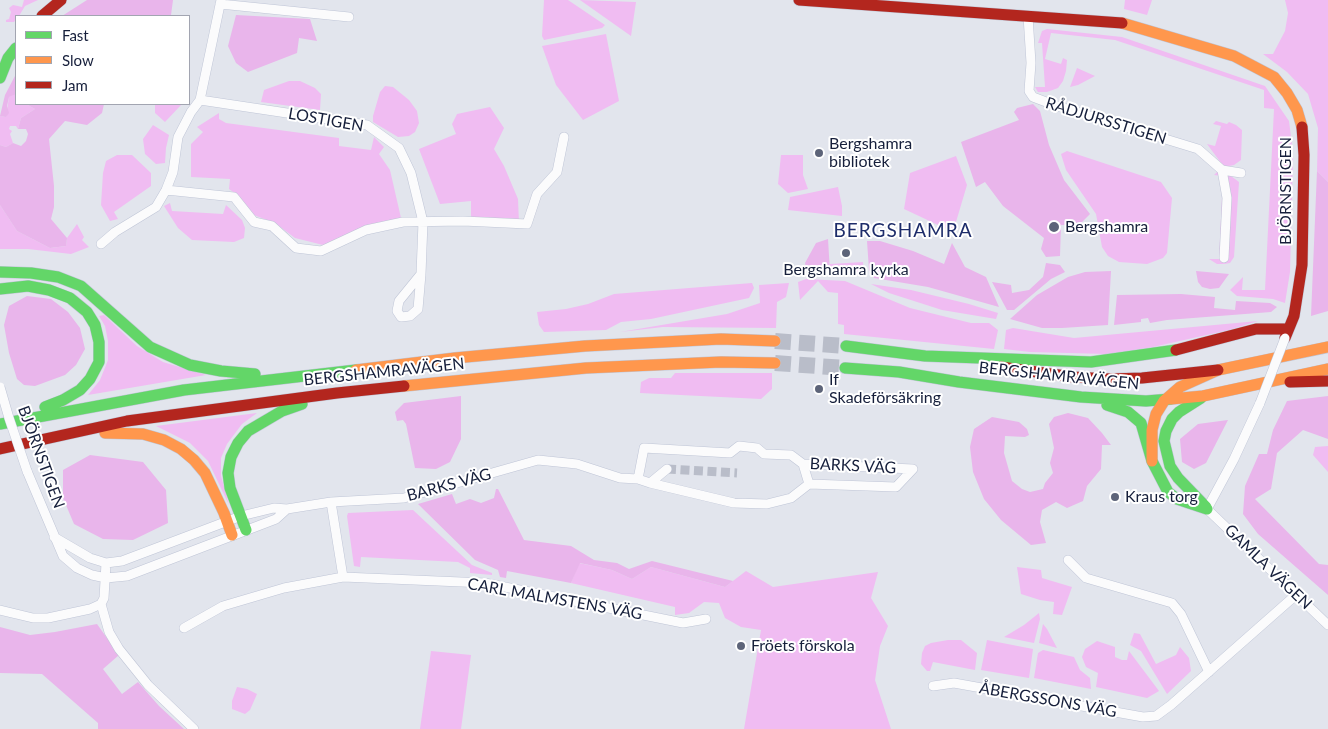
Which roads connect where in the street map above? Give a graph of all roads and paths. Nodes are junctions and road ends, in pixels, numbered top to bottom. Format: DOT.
graph roads {
  1 [pos="61,0"];
  2 [pos="799,0"];
  3 [pos="220,2"];
  4 [pos="43,15"];
  5 [pos="1028,16"];
  6 [pos="349,17"];
  7 [pos="15,49"];
  8 [pos="0,78"];
  9 [pos="200,100"];
  10 [pos="564,137"];
  11 [pos="1222,170"];
  12 [pos="1241,173"];
  13 [pos="166,190"];
  14 [pos="422,222"];
  15 [pos="101,244"];
  16 [pos="1224,258"];
  17 [pos="0,272"];
  18 [pos="421,274"];
  19 [pos="0,289"];
  20 [pos="1286,334"];
  21 [pos="775,341"];
  22 [pos="846,346"];
  23 [pos="1328,347"];
  24 [pos="925,356"];
  25 [pos="775,364"];
  26 [pos="844,368"];
  27 [pos="1328,369"];
  28 [pos="1218,370"];
  29 [pos="292,376"];
  30 [pos="1328,381"];
  31 [pos="1267,383"];
  32 [pos="0,387"];
  33 [pos="337,393"];
  34 [pos="1203,396"];
  35 [pos="1081,398"];
  36 [pos="1164,400"];
  37 [pos="2,423"];
  38 [pos="50,438"];
  39 [pos="0,449"];
  40 [pos="1152,461"];
  41 [pos="803,464"];
  42 [pos="667,469"];
  43 [pos="638,479"];
  44 [pos="650,483"];
  45 [pos="809,484"];
  46 [pos="331,502"];
  47 [pos="288,509"];
  48 [pos="1207,509"];
  49 [pos="241,516"];
  50 [pos="227,521"];
  51 [pos="246,530"];
  52 [pos="232,535"];
  53 [pos="54,537"];
  54 [pos="1068,560"];
  55 [pos="106,563"];
  56 [pos="343,577"];
  57 [pos="106,578"];
  58 [pos="1297,594"];
  59 [pos="101,604"];
  60 [pos="0,610"];
  61 [pos="706,620"];
  62 [pos="1328,626"];
  63 [pos="184,628"];
  64 [pos="1209,672"];
  65 [pos="933,686"];
  66 [pos="194,729"];
  1 -- 4 [label="main road"];
  2 -- 5 [label="main road, BJÖRNSTIGEN"];
  3 -- 6 [label="street"];
  3 -- 9 [label="street"];
  5 -- 11 [label="street, RÅDJURSSTIGEN"];
  5 -- 20 [label="main road, BJÖRNSTIGEN"];
  7 -- 8 [label="main road"];
  9 -- 13 [label="street"];
  9 -- 14 [label="street, LOSTIGEN"];
  10 -- 14 [label="street"];
  11 -- 12 [label="street"];
  11 -- 16 [label="street"];
  13 -- 14 [label="street"];
  13 -- 15 [label="street"];
  14 -- 18 [label="street, LOSTIGEN"];
  17 -- 29 [label="main road"];
  19 -- 37 [label="main road"];
  20 -- 24 [label="main road"];
  20 -- 48 [label="street, BJÖRNSTIGEN, bridge"];
  21 -- 29 [label="main road, BERGSHAMRAVÄGEN"];
  22 -- 24 [label="main road"];
  23 -- 28 [label="main road"];
  24 -- 28 [label="main road, BERGSHAMRAVÄGEN"];
  25 -- 33 [label="main road, BERGSHAMRAVÄGEN"];
  26 -- 35 [label="main road, BERGSHAMRAVÄGEN"];
  27 -- 31 [label="main road, BERGSHAMRAVÄGEN"];
  28 -- 36 [label="main road"];
  29 -- 37 [label="main road, BERGSHAMRAVÄGEN"];
  30 -- 31 [label="main road"];
  31 -- 34 [label="main road, BERGSHAMRAVÄGEN"];
  32 -- 53 [label="street, BJÖRNSTIGEN, bridge"];
  33 -- 38 [label="main road, BERGSHAMRAVÄGEN"];
  33 -- 49 [label="main road"];
  34 -- 36 [label="main road, BERGSHAMRAVÄGEN"];
  34 -- 48 [label="main road"];
  35 -- 36 [label="main road, BERGSHAMRAVÄGEN"];
  35 -- 40 [label="main road"];
  36 -- 40 [label="main road"];
  38 -- 39 [label="main road, BERGSHAMRAVÄGEN"];
  38 -- 50 [label="main road"];
  40 -- 48 [label="main road"];
  41 -- 43 [label="street, BARKS VÄG"];
  41 -- 45 [label="street"];
  41 -- 45 [label="street, BARKS VÄG"];
  42 -- 44 [label="street"];
  43 -- 44 [label="street, BARKS VÄG"];
  43 -- 46 [label="street, BARKS VÄG"];
  44 -- 45 [label="street, BARKS VÄG"];
  46 -- 47 [label="street, BARKS VÄG"];
  46 -- 56 [label="street"];
  47 -- 49 [label="street, BARKS VÄG"];
  47 -- 51 [label="street, BARKS VÄG"];
  48 -- 58 [label="street, GAMLA VÄGEN"];
  49 -- 50 [label="street, BARKS VÄG"];
  49 -- 51 [label="main road"];
  50 -- 52 [label="main road"];
  50 -- 55 [label="street, BARKS VÄG"];
  51 -- 52 [label="street, BARKS VÄG"];
  52 -- 57 [label="street, BARKS VÄG"];
  53 -- 55 [label="street"];
  53 -- 57 [label="street, BJÖRNSTIGEN"];
  54 -- 64 [label="street"];
  55 -- 57 [label="street"];
  56 -- 61 [label="street, CARL MALMSTENS VÄG"];
  56 -- 63 [label="street, CARL MALMSTENS VÄG"];
  57 -- 59 [label="street"];
  58 -- 62 [label="street, GAMLA VÄGEN"];
  58 -- 64 [label="street, ÅBERGSSONS VÄG"];
  59 -- 60 [label="street"];
  59 -- 66 [label="street"];
  64 -- 65 [label="street, ÅBERGSSONS VÄG"];
}
